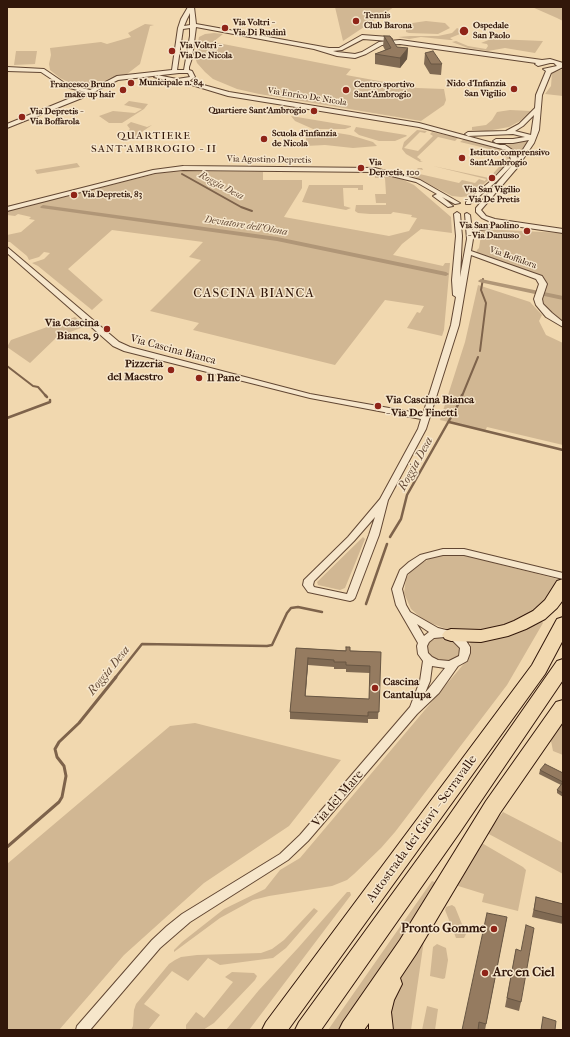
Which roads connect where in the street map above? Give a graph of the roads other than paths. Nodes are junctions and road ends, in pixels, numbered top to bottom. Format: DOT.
graph roads {
  1 [pos="193,15"];
  2 [pos="193,25"];
  3 [pos="211,27"];
  4 [pos="181,28"];
  5 [pos="233,32"];
  6 [pos="193,33"];
  7 [pos="378,38"];
  8 [pos="400,42"];
  9 [pos="179,45"];
  10 [pos="192,45"];
  11 [pos="376,45"];
  12 [pos="316,48"];
  13 [pos="562,64"];
  14 [pos="540,65"];
  15 [pos="7,69"];
  16 [pos="550,70"];
  17 [pos="188,72"];
  18 [pos="170,74"];
  19 [pos="192,78"];
  20 [pos="184,81"];
  21 [pos="543,83"];
  22 [pos="64,85"];
  23 [pos="91,92"];
  24 [pos="248,96"];
  25 [pos="80,97"];
  26 [pos="537,109"];
  27 [pos="7,126"];
  28 [pos="433,128"];
  29 [pos="508,132"];
  30 [pos="532,137"];
  31 [pos="476,140"];
  32 [pos="499,142"];
  33 [pos="508,149"];
  34 [pos="468,202"];
  35 [pos="454,204"];
  36 [pos="7,209"];
  37 [pos="474,212"];
  38 [pos="457,214"];
  39 [pos="499,226"];
  40 [pos="544,229"];
  41 [pos="563,231"];
  42 [pos="459,236"];
  43 [pos="470,239"];
  44 [pos="7,250"];
  45 [pos="469,252"];
  46 [pos="458,303"];
  47 [pos="563,325"];
  48 [pos="425,421"];
  49 [pos="384,500"];
  50 [pos="563,576"];
  51 [pos="563,585"];
  52 [pos="404,610"];
  53 [pos="563,623"];
  54 [pos="447,634"];
  55 [pos="423,643"];
  56 [pos="428,660"];
  57 [pos="454,664"];
  58 [pos="563,666"];
  59 [pos="563,707"];
  60 [pos="413,711"];
  61 [pos="547,730"];
  62 [pos="539,761"];
  63 [pos="518,791"];
  64 [pos="462,858"];
  65 [pos="408,947"];
  66 [pos="82,1030"];
  67 [pos="274,1030"];
  68 [pos="307,1030"];
  69 [pos="351,1030"];
  70 [pos="381,1030"];
  1 -- 2 [label="street"];
  1 -- 3 [label="street"];
  1 -- 4 [label="street"];
  2 -- 3 [label="street"];
  2 -- 4 [label="street"];
  2 -- 6 [label="street"];
  3 -- 5 [label="street"];
  4 -- 6 [label="street"];
  4 -- 9 [label="street"];
  5 -- 6 [label="street"];
  5 -- 12 [label="street"];
  6 -- 10 [label="street"];
  7 -- 8 [label="street"];
  7 -- 11 [label="street"];
  7 -- 12 [label="street"];
  8 -- 11 [label="street"];
  8 -- 14 [label="street"];
  9 -- 10 [label="street"];
  9 -- 18 [label="street"];
  10 -- 17 [label="street"];
  11 -- 12 [label="street"];
  13 -- 14 [label="street"];
  13 -- 16 [label="street"];
  14 -- 16 [label="street"];
  14 -- 21 [label="street"];
  15 -- 22 [label="street"];
  16 -- 21 [label="street"];
  17 -- 18 [label="street"];
  17 -- 19 [label="street"];
  18 -- 20 [label="street, Via Enrico De Nicola"];
  18 -- 23 [label="street"];
  19 -- 20 [label="street"];
  19 -- 24 [label="street, Via Enrico De Nicola"];
  20 -- 24 [label="street, Via Enrico De Nicola"];
  21 -- 26 [label="street"];
  22 -- 23 [label="street"];
  22 -- 25 [label="street"];
  23 -- 25 [label="street"];
  24 -- 28 [label="street, Via Enrico De Nicola"];
  25 -- 27 [label="street"];
  26 -- 29 [label="street"];
  26 -- 30 [label="street"];
  28 -- 29 [label="street, Via Enrico De Nicola"];
  28 -- 31 [label="street, Via Enrico De Nicola"];
  29 -- 30 [label="street, Via Enrico De Nicola"];
  29 -- 32 [label="street"];
  30 -- 32 [label="street, Via Enrico De Nicola"];
  30 -- 37 [label="street"];
  31 -- 32 [label="street, Via Enrico De Nicola"];
  31 -- 33 [label="street, Via Enrico De Nicola"];
  32 -- 33 [label="street"];
  33 -- 34 [label="street"];
  34 -- 35 [label="street"];
  34 -- 37 [label="street"];
  35 -- 36 [label="street, Via Agostino Depretis"];
  35 -- 38 [label="street, Via Agostino Depretis"];
  37 -- 38 [label="street"];
  37 -- 39 [label="street"];
  37 -- 40 [label="street"];
  37 -- 43 [label="street"];
  38 -- 42 [label="street"];
  39 -- 40 [label="street"];
  39 -- 43 [label="street"];
  40 -- 41 [label="street"];
  42 -- 43 [label="street"];
  42 -- 46 [label="street"];
  43 -- 45 [label="street"];
  44 -- 48 [label="street, Via Cascina Bianca"];
  45 -- 46 [label="street"];
  45 -- 47 [label="street, Via Boffalora"];
  46 -- 48 [label="street"];
  48 -- 49 [label="street"];
  49 -- 49 [label="street"];
  50 -- 52 [label="street"];
  51 -- 54 [label="highway"];
  52 -- 54 [label="street"];
  52 -- 55 [label="street"];
  53 -- 67 [label="highway, Autostrada dei Giovi - Serravalle"];
  54 -- 55 [label="street"];
  54 -- 57 [label="street"];
  55 -- 56 [label="street"];
  56 -- 57 [label="street"];
  56 -- 60 [label="street, Via del Mare"];
  57 -- 60 [label="street, Via del Mare"];
  58 -- 68 [label="highway, Autostrada dei Giovi - Serravalle"];
  59 -- 61 [label="highway"];
  60 -- 66 [label="street, Via del Mare"];
  61 -- 62 [label="highway"];
  61 -- 64 [label="highway"];
  63 -- 64 [label="highway"];
  64 -- 65 [label="highway"];
  65 -- 69 [label="highway"];
  65 -- 70 [label="highway"];
}
